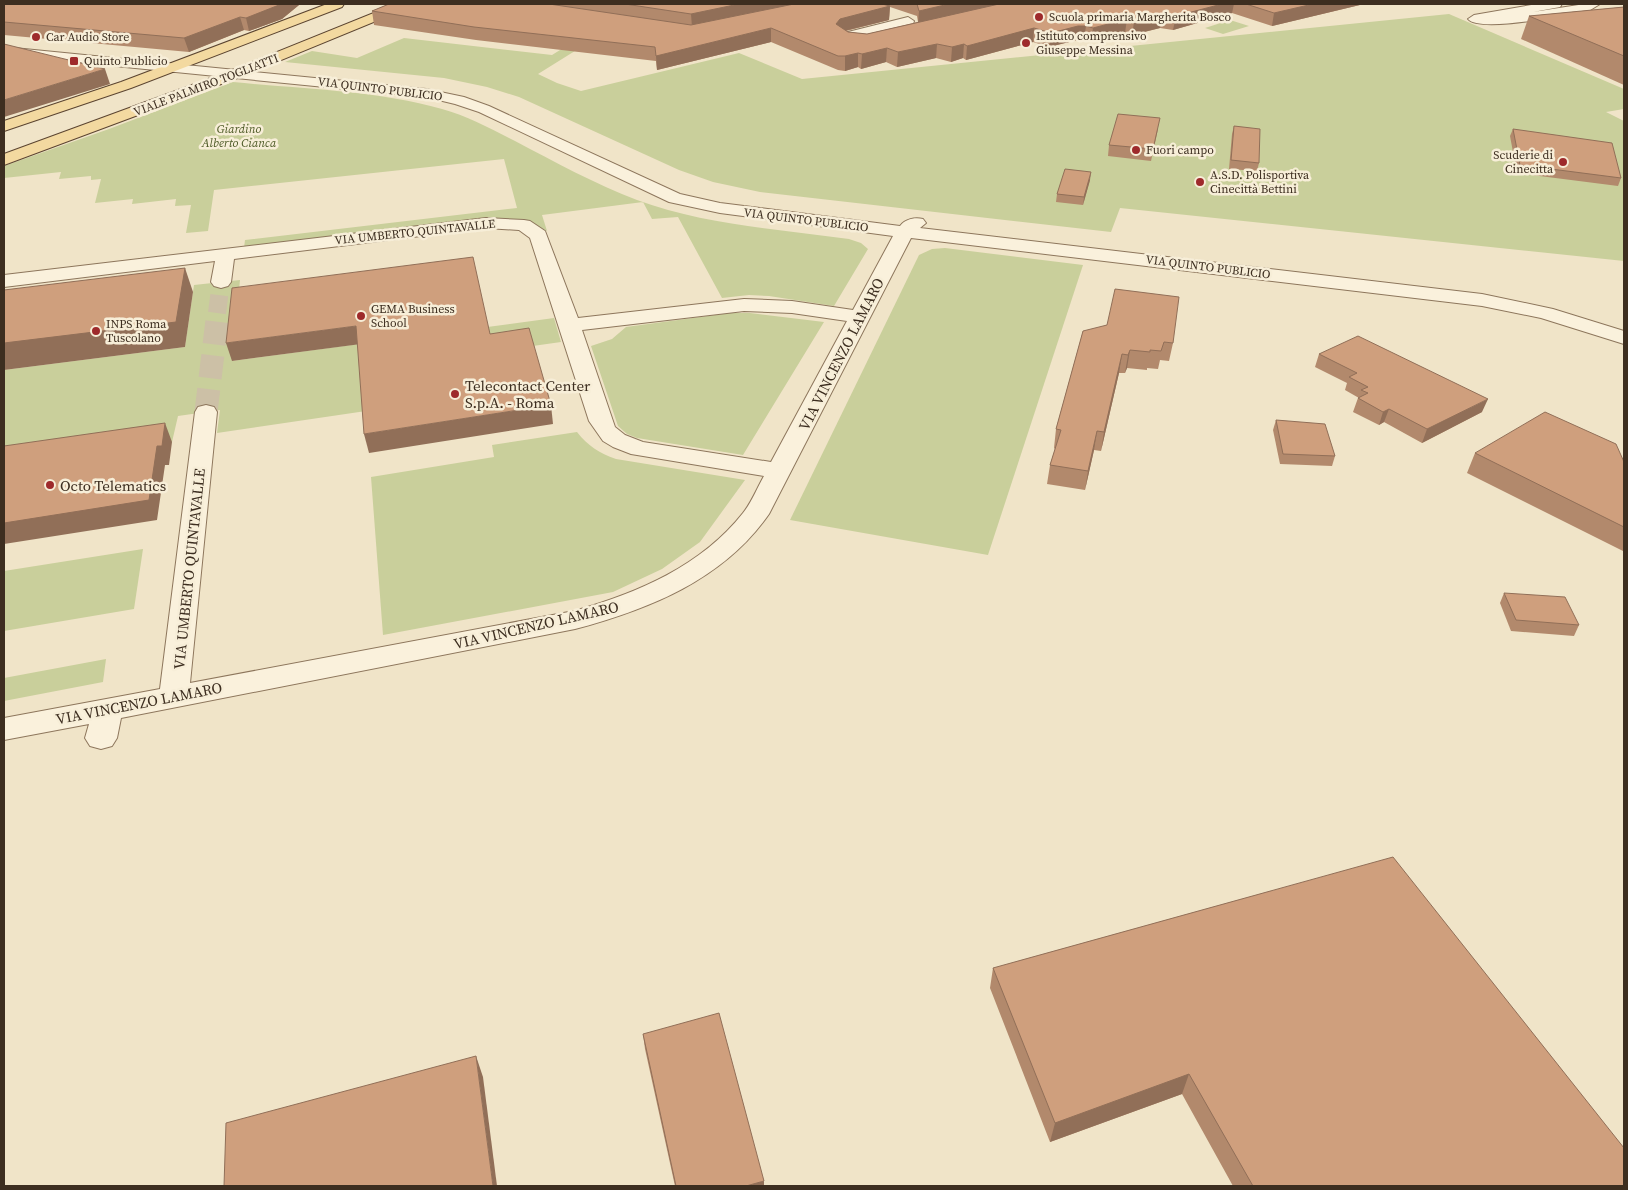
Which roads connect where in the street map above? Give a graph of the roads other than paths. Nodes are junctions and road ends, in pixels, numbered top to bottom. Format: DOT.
graph roads {
  1 [pos="338,4"];
  2 [pos="406,4"];
  3 [pos="1556,4"];
  4 [pos="1595,7"];
  5 [pos="1509,12"];
  6 [pos="890,14"];
  7 [pos="1523,17"];
  8 [pos="914,25"];
  9 [pos="4,40"];
  10 [pos="4,51"];
  11 [pos="192,60"];
  12 [pos="257,65"];
  13 [pos="170,68"];
  14 [pos="235,74"];
  15 [pos="4,126"];
  16 [pos="584,138"];
  17 [pos="4,160"];
  18 [pos="688,184"];
  19 [pos="930,220"];
  20 [pos="905,232"];
  21 [pos="224,255"];
  22 [pos="1395,273"];
  23 [pos="4,281"];
  24 [pos="222,282"];
  25 [pos="1472,282"];
  26 [pos="1563,301"];
  27 [pos="859,316"];
  28 [pos="570,325"];
  29 [pos="1624,338"];
  30 [pos="206,412"];
  31 [pos="780,471"];
  32 [pos="174,696"];
  33 [pos="4,729"];
  1 -- 11 [label="main road, VIALE PALMIRO TOGLIATTI"];
  2 -- 12 [label="main road, VIALE PALMIRO TOGLIATTI"];
  3 -- 5 [label="street"];
  4 -- 7 [label="street"];
  5 -- 7 [label="street"];
  5 -- 7 [label="street"];
  6 -- 8 [label="street"];
  9 -- 11 [label="street, VIA QUINTO PUBLICIO"];
  10 -- 13 [label="street, VIA QUINTO PUBLICIO"];
  11 -- 12 [label="street, VIA QUINTO PUBLICIO"];
  11 -- 13 [label="main road, VIALE PALMIRO TOGLIATTI"];
  12 -- 14 [label="main road, VIALE PALMIRO TOGLIATTI"];
  12 -- 16 [label="street, VIA QUINTO PUBLICIO"];
  13 -- 14 [label="street, VIA QUINTO PUBLICIO"];
  13 -- 15 [label="main road, VIALE PALMIRO TOGLIATTI"];
  14 -- 17 [label="main road, VIALE PALMIRO TOGLIATTI"];
  14 -- 20 [label="street, VIA QUINTO PUBLICIO"];
  18 -- 19 [label="street, VIA QUINTO PUBLICIO"];
  19 -- 20 [label="street"];
  19 -- 22 [label="street, VIA QUINTO PUBLICIO"];
  20 -- 27 [label="street, VIA VINCENZO LAMARO"];
  20 -- 29 [label="street, VIA QUINTO PUBLICIO"];
  21 -- 23 [label="street, VIA UMBERTO QUINTAVALLE"];
  21 -- 24 [label="street"];
  21 -- 28 [label="street, VIA UMBERTO QUINTAVALLE"];
  25 -- 26 [label="street"];
  27 -- 28 [label="street"];
  27 -- 31 [label="street, VIA VINCENZO LAMARO"];
  28 -- 31 [label="street, VIA UMBERTO QUINTAVALLE"];
  30 -- 32 [label="street, VIA UMBERTO QUINTAVALLE"];
  31 -- 32 [label="street, VIA VINCENZO LAMARO"];
  32 -- 33 [label="street, VIA VINCENZO LAMARO"];
}
